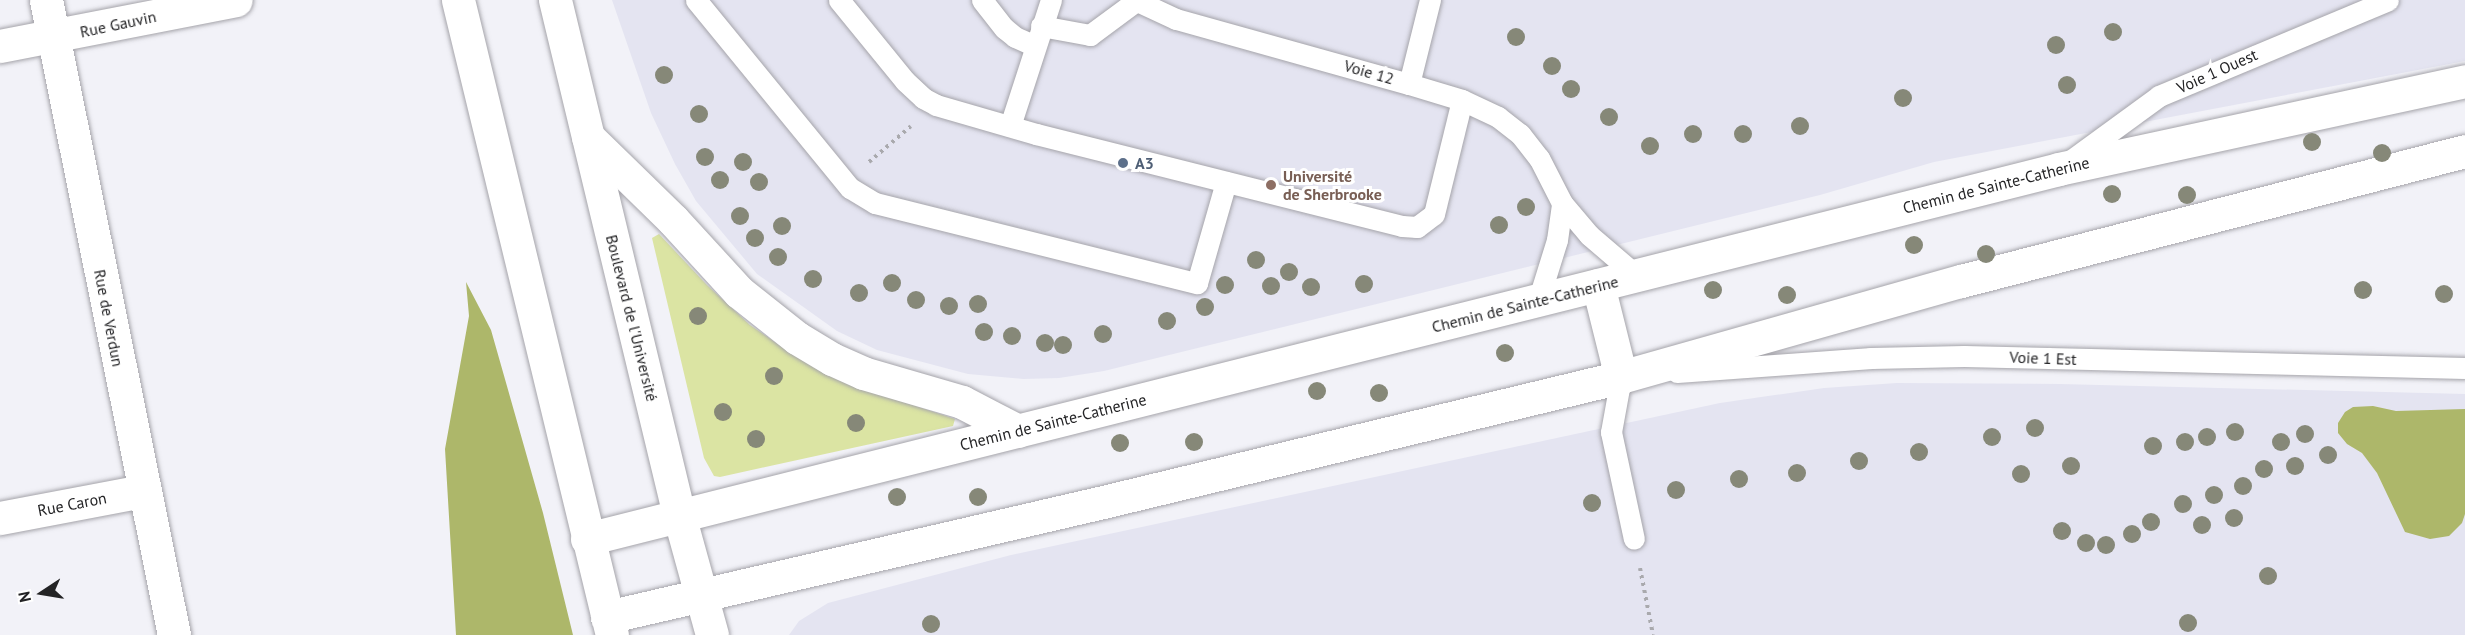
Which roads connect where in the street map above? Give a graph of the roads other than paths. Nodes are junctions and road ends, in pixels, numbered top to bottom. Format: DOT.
graph roads {
  1 [pos="46,0"];
  2 [pos="236,0"];
  3 [pos="458,0"];
  4 [pos="555,0"];
  5 [pos="696,0"];
  6 [pos="839,0"];
  7 [pos="981,0"];
  8 [pos="1052,0"];
  9 [pos="1430,0"];
  10 [pos="2388,0"];
  11 [pos="1135,1"];
  12 [pos="1038,36"];
  13 [pos="53,37"];
  14 [pos="0,46"];
  15 [pos="2465,81"];
  16 [pos="1409,84"];
  17 [pos="1462,100"];
  18 [pos="1010,126"];
  19 [pos="588,137"];
  20 [pos="2465,151"];
  21 [pos="2059,168"];
  22 [pos="1226,182"];
  23 [pos="1562,203"];
  24 [pos="1637,276"];
  25 [pos="1598,285"];
  26 [pos="1538,301"];
  27 [pos="2465,369"];
  28 [pos="1621,377"];
  29 [pos="1018,431"];
  30 [pos="143,491"];
  31 [pos="679,515"];
  32 [pos="0,518"];
  33 [pos="587,539"];
  34 [pos="1634,539"];
  35 [pos="703,594"];
  36 [pos="610,626"];
  37 [pos="174,635"];
  38 [pos="712,635"];
  1 -- 13 [label="main road, Rue de Verdun"];
  2 -- 13 [label="main road, Rue Gauvin"];
  3 -- 33 [label="main road"];
  4 -- 19 [label="main road, Boulevard de l'Université"];
  5 -- 22 [label="lane"];
  6 -- 18 [label="lane"];
  7 -- 12 [label="lane"];
  8 -- 12 [label="lane"];
  9 -- 16 [label="lane"];
  10 -- 21 [label="lane, Voie 1 Ouest"];
  11 -- 12 [label="lane"];
  11 -- 16 [label="lane, Voie 12"];
  12 -- 18 [label="lane"];
  13 -- 14 [label="main road, Rue Gauvin"];
  13 -- 30 [label="main road, Rue de Verdun"];
  15 -- 21 [label="main road, Chemin de Sainte-Catherine"];
  16 -- 17 [label="lane, Voie 12"];
  17 -- 22 [label="lane"];
  17 -- 23 [label="lane, Voie 12"];
  18 -- 22 [label="lane"];
  19 -- 29 [label="main road"];
  19 -- 31 [label="main road, Boulevard de l'Université"];
  20 -- 28 [label="main road"];
  21 -- 24 [label="main road, Chemin de Sainte-Catherine"];
  23 -- 24 [label="lane, Voie 12"];
  23 -- 26 [label="lane"];
  24 -- 25 [label="main road, Chemin de Sainte-Catherine"];
  25 -- 26 [label="main road, Chemin de Sainte-Catherine"];
  25 -- 28 [label="main road"];
  26 -- 29 [label="main road, Chemin de Sainte-Catherine"];
  27 -- 28 [label="lane, Voie 1 Est"];
  28 -- 34 [label="lane"];
  28 -- 35 [label="main road"];
  29 -- 31 [label="main road, Chemin de Sainte-Catherine"];
  30 -- 32 [label="main road, Rue Caron"];
  30 -- 37 [label="main road, Rue de Verdun"];
  31 -- 33 [label="main road, Chemin de Sainte-Catherine"];
  31 -- 35 [label="main road, Boulevard de l'Université"];
  33 -- 36 [label="main road"];
  35 -- 36 [label="main road"];
  35 -- 38 [label="main road, Boulevard de l'Université"];
}
